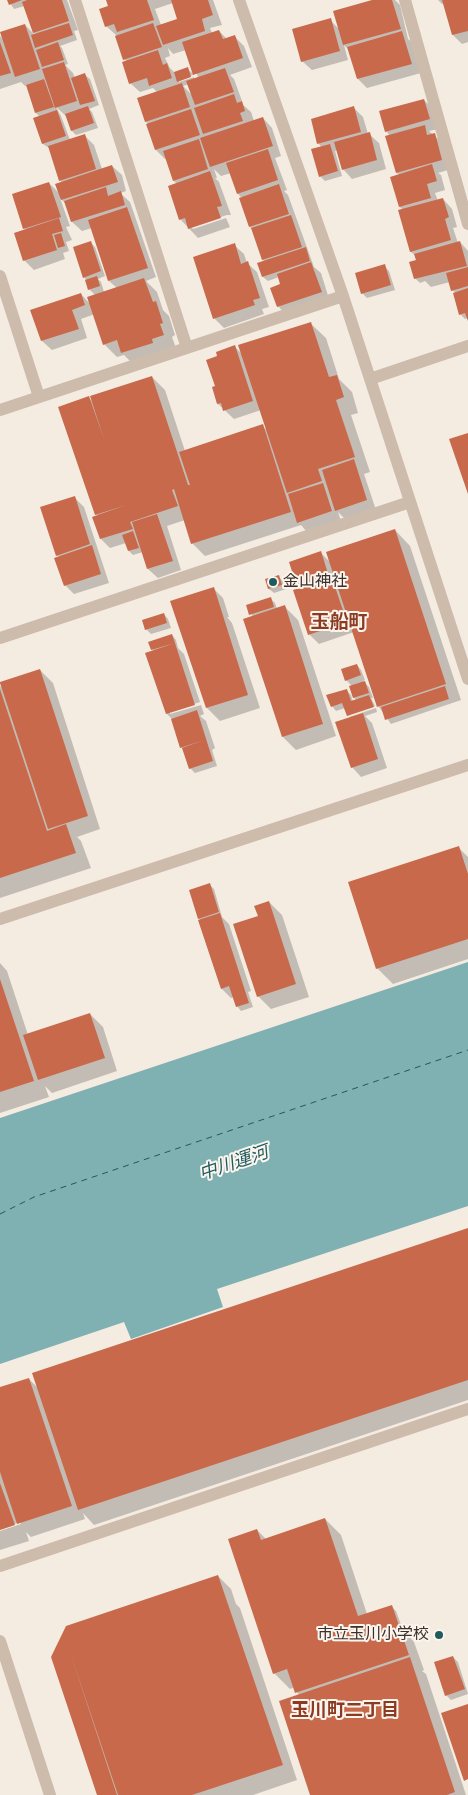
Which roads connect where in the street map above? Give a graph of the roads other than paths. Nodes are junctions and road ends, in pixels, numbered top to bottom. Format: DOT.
graph roads {
  1 [pos="75,0"];
  2 [pos="239,0"];
  3 [pos="405,0"];
  4 [pos="468,224"];
  5 [pos="0,276"];
  6 [pos="343,296"];
  7 [pos="468,346"];
  8 [pos="187,348"];
  9 [pos="370,379"];
  10 [pos="39,397"];
  11 [pos="0,410"];
  12 [pos="410,502"];
  13 [pos="0,638"];
  14 [pos="468,679"];
  15 [pos="468,765"];
  16 [pos="0,919"];
  17 [pos="468,1409"];
  18 [pos="0,1566"];
  19 [pos="0,1641"];
  20 [pos="50,1795"];
  1 -- 8 [label="street"];
  2 -- 6 [label="street"];
  3 -- 4 [label="street"];
  5 -- 10 [label="street"];
  6 -- 8 [label="street"];
  6 -- 9 [label="street"];
  7 -- 9 [label="street"];
  8 -- 10 [label="street"];
  9 -- 12 [label="street"];
  10 -- 11 [label="street"];
  12 -- 13 [label="street"];
  12 -- 14 [label="street"];
  15 -- 16 [label="street"];
  17 -- 18 [label="street"];
  19 -- 20 [label="street"];
}
